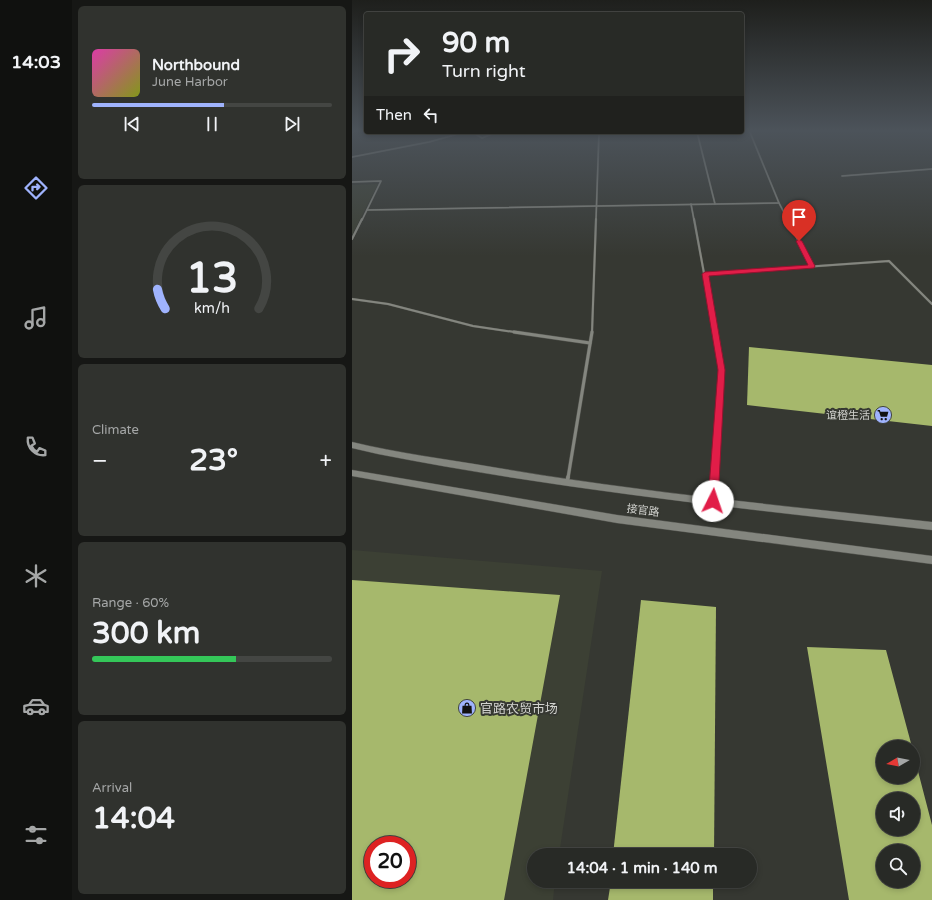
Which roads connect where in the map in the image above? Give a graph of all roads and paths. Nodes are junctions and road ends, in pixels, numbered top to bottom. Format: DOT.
graph roads {
  1 [pos="598,172"];
  2 [pos="707,172"];
  3 [pos="766,172"];
  4 [pos="893,172"];
  5 [pos="842,176"];
  6 [pos="352,180"];
  7 [pos="779,202"];
  8 [pos="691,204"];
  9 [pos="715,204"];
  10 [pos="597,206"];
  11 [pos="366,210"];
  12 [pos="352,239"];
  13 [pos="812,266"];
  14 [pos="705,274"];
  15 [pos="352,299"];
  16 [pos="932,304"];
  17 [pos="590,343"];
  18 [pos="352,445"];
  19 [pos="352,473"];
  20 [pos="567,484"];
  21 [pos="713,501"];
  22 [pos="932,526"];
  23 [pos="932,560"];
  1 -- 10 [label="lane"];
  2 -- 9 [label="lane"];
  3 -- 7 [label="lane"];
  4 -- 5 [label="lane"];
  6 -- 11 [label="lane"];
  7 -- 9 [label="lane"];
  7 -- 13 [label="lane"];
  8 -- 9 [label="lane"];
  8 -- 10 [label="lane"];
  8 -- 14 [label="lane"];
  10 -- 11 [label="lane"];
  10 -- 17 [label="lane"];
  11 -- 12 [label="lane"];
  13 -- 14 [label="lane"];
  13 -- 16 [label="lane"];
  14 -- 21 [label="lane"];
  15 -- 17 [label="lane"];
  17 -- 20 [label="lane"];
  18 -- 20 [label="main road, 接官路"];
  19 -- 23 [label="main road, 接官路"];
  20 -- 21 [label="main road, 接官路"];
  21 -- 22 [label="main road, 接官路"];
}
